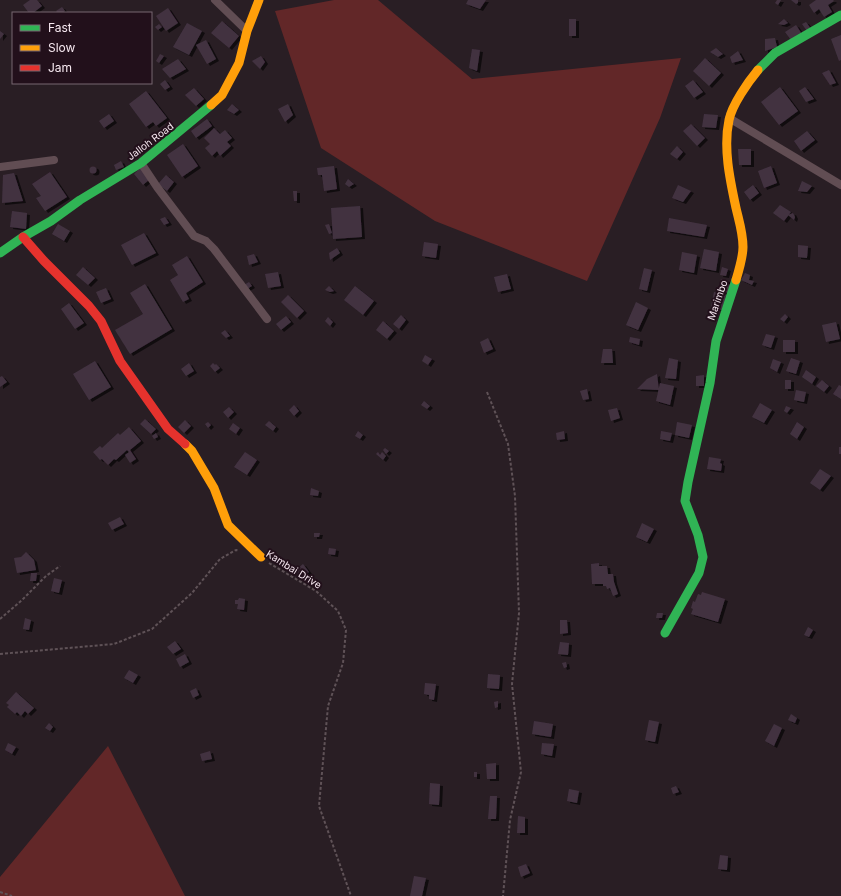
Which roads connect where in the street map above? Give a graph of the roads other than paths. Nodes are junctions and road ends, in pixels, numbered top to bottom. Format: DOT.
graph roads {
  1 [pos="215,0"];
  2 [pos="259,0"];
  3 [pos="841,15"];
  4 [pos="246,31"];
  5 [pos="729,118"];
  6 [pos="54,160"];
  7 [pos="141,162"];
  8 [pos="0,168"];
  9 [pos="841,185"];
  10 [pos="23,237"];
  11 [pos="0,253"];
  12 [pos="267,319"];
  13 [pos="261,557"];
  14 [pos="666,633"];
  1 -- 4 [label="street"];
  2 -- 4 [label="street, Jalloh Road"];
  3 -- 5 [label="street, Marimbo"];
  4 -- 7 [label="street, Jalloh Road"];
  5 -- 9 [label="street"];
  5 -- 14 [label="street, Marimbo"];
  6 -- 8 [label="street"];
  7 -- 10 [label="street, Jalloh Road"];
  7 -- 12 [label="street"];
  10 -- 11 [label="street, Jalloh Road"];
  10 -- 13 [label="street"];
}
